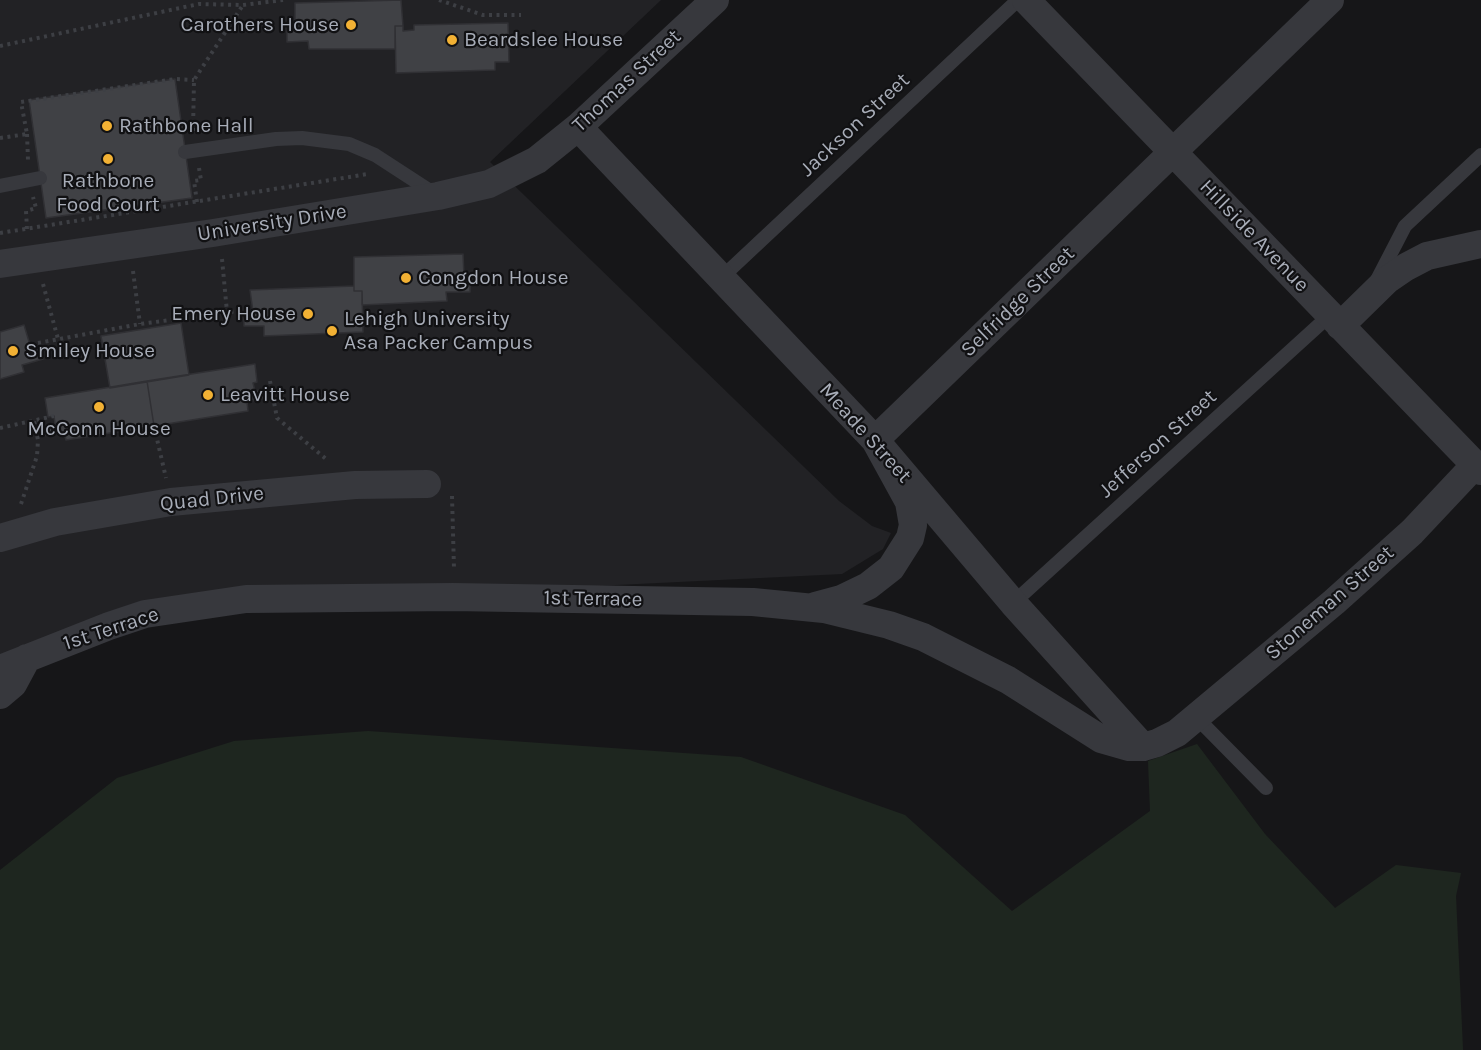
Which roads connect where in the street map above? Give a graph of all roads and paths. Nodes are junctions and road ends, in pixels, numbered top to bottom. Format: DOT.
graph roads {
  1 [pos="194,0"];
  2 [pos="284,0"];
  3 [pos="439,0"];
  4 [pos="715,0"];
  5 [pos="1018,0"];
  6 [pos="1026,0"];
  7 [pos="1329,0"];
  8 [pos="199,4"];
  9 [pos="243,5"];
  10 [pos="521,15"];
  11 [pos="0,46"];
  12 [pos="194,80"];
  13 [pos="578,127"];
  14 [pos="0,138"];
  15 [pos="1172,150"];
  16 [pos="191,152"];
  17 [pos="1481,155"];
  18 [pos="537,160"];
  19 [pos="399,169"];
  20 [pos="40,178"];
  21 [pos="0,186"];
  22 [pos="438,196"];
  23 [pos="197,202"];
  24 [pos="219,232"];
  25 [pos="0,233"];
  26 [pos="129,244"];
  27 [pos="1481,244"];
  28 [pos="36,257"];
  29 [pos="0,264"];
  30 [pos="720,279"];
  31 [pos="1370,295"];
  32 [pos="238,311"];
  33 [pos="227,312"];
  34 [pos="1335,320"];
  35 [pos="140,324"];
  36 [pos="58,339"];
  37 [pos="38,343"];
  38 [pos="270,381"];
  39 [pos="54,416"];
  40 [pos="34,421"];
  41 [pos="154,426"];
  42 [pos="0,428"];
  43 [pos="874,440"];
  44 [pos="322,457"];
  45 [pos="1478,468"];
  46 [pos="164,469"];
  47 [pos="427,484"];
  48 [pos="24,494"];
  49 [pos="0,538"];
  50 [pos="454,577"];
  51 [pos="1013,603"];
  52 [pos="810,607"];
  53 [pos="27,658"];
  54 [pos="0,669"];
  55 [pos="0,695"];
  56 [pos="1186,725"];
  57 [pos="1143,747"];
  58 [pos="1266,788"];
  1 -- 8 [label="path"];
  2 -- 9 [label="path"];
  3 -- 10 [label="path"];
  4 -- 13 [label="street, Thomas Street"];
  5 -- 30 [label="lane, Jackson Street"];
  6 -- 15 [label="street, Hillside Avenue"];
  7 -- 15 [label="street, Selfridge Street"];
  8 -- 9 [label="path"];
  8 -- 11 [label="path"];
  9 -- 12 [label="path"];
  12 -- 14 [label="path"];
  12 -- 16 [label="path"];
  13 -- 18 [label="street, Thomas Street"];
  13 -- 30 [label="street, Meade Street"];
  15 -- 34 [label="street, Hillside Avenue"];
  15 -- 43 [label="street, Selfridge Street"];
  16 -- 19 [label="lane"];
  16 -- 23 [label="path"];
  17 -- 31 [label="lane"];
  18 -- 22 [label="street, University Drive"];
  19 -- 22 [label="lane"];
  19 -- 23 [label="path"];
  20 -- 21 [label="lane"];
  22 -- 24 [label="street, University Drive"];
  23 -- 25 [label="path"];
  24 -- 26 [label="street, University Drive"];
  24 -- 33 [label="path"];
  26 -- 28 [label="street, University Drive"];
  26 -- 35 [label="path"];
  27 -- 31 [label="street"];
  28 -- 29 [label="street, University Drive"];
  28 -- 36 [label="path"];
  30 -- 43 [label="street, Meade Street"];
  31 -- 34 [label="street"];
  32 -- 33 [label="path"];
  33 -- 35 [label="path"];
  34 -- 45 [label="street, Hillside Avenue"];
  34 -- 51 [label="lane, Jefferson Street"];
  35 -- 36 [label="path"];
  36 -- 37 [label="path"];
  38 -- 44 [label="path"];
  39 -- 40 [label="path"];
  40 -- 42 [label="path"];
  40 -- 48 [label="path"];
  41 -- 46 [label="path"];
  43 -- 51 [label="street, Meade Street"];
  43 -- 52 [label="street"];
  45 -- 56 [label="street, Stoneman Street"];
  47 -- 49 [label="street, Quad Drive"];
  47 -- 50 [label="path"];
  51 -- 57 [label="street, Meade Street"];
  52 -- 53 [label="street, 1st Terrace"];
  52 -- 57 [label="street, 1st Terrace"];
  53 -- 54 [label="street, 1st Terrace"];
  53 -- 55 [label="street"];
  56 -- 57 [label="street, 1st Terrace"];
  56 -- 58 [label="lane"];
}
